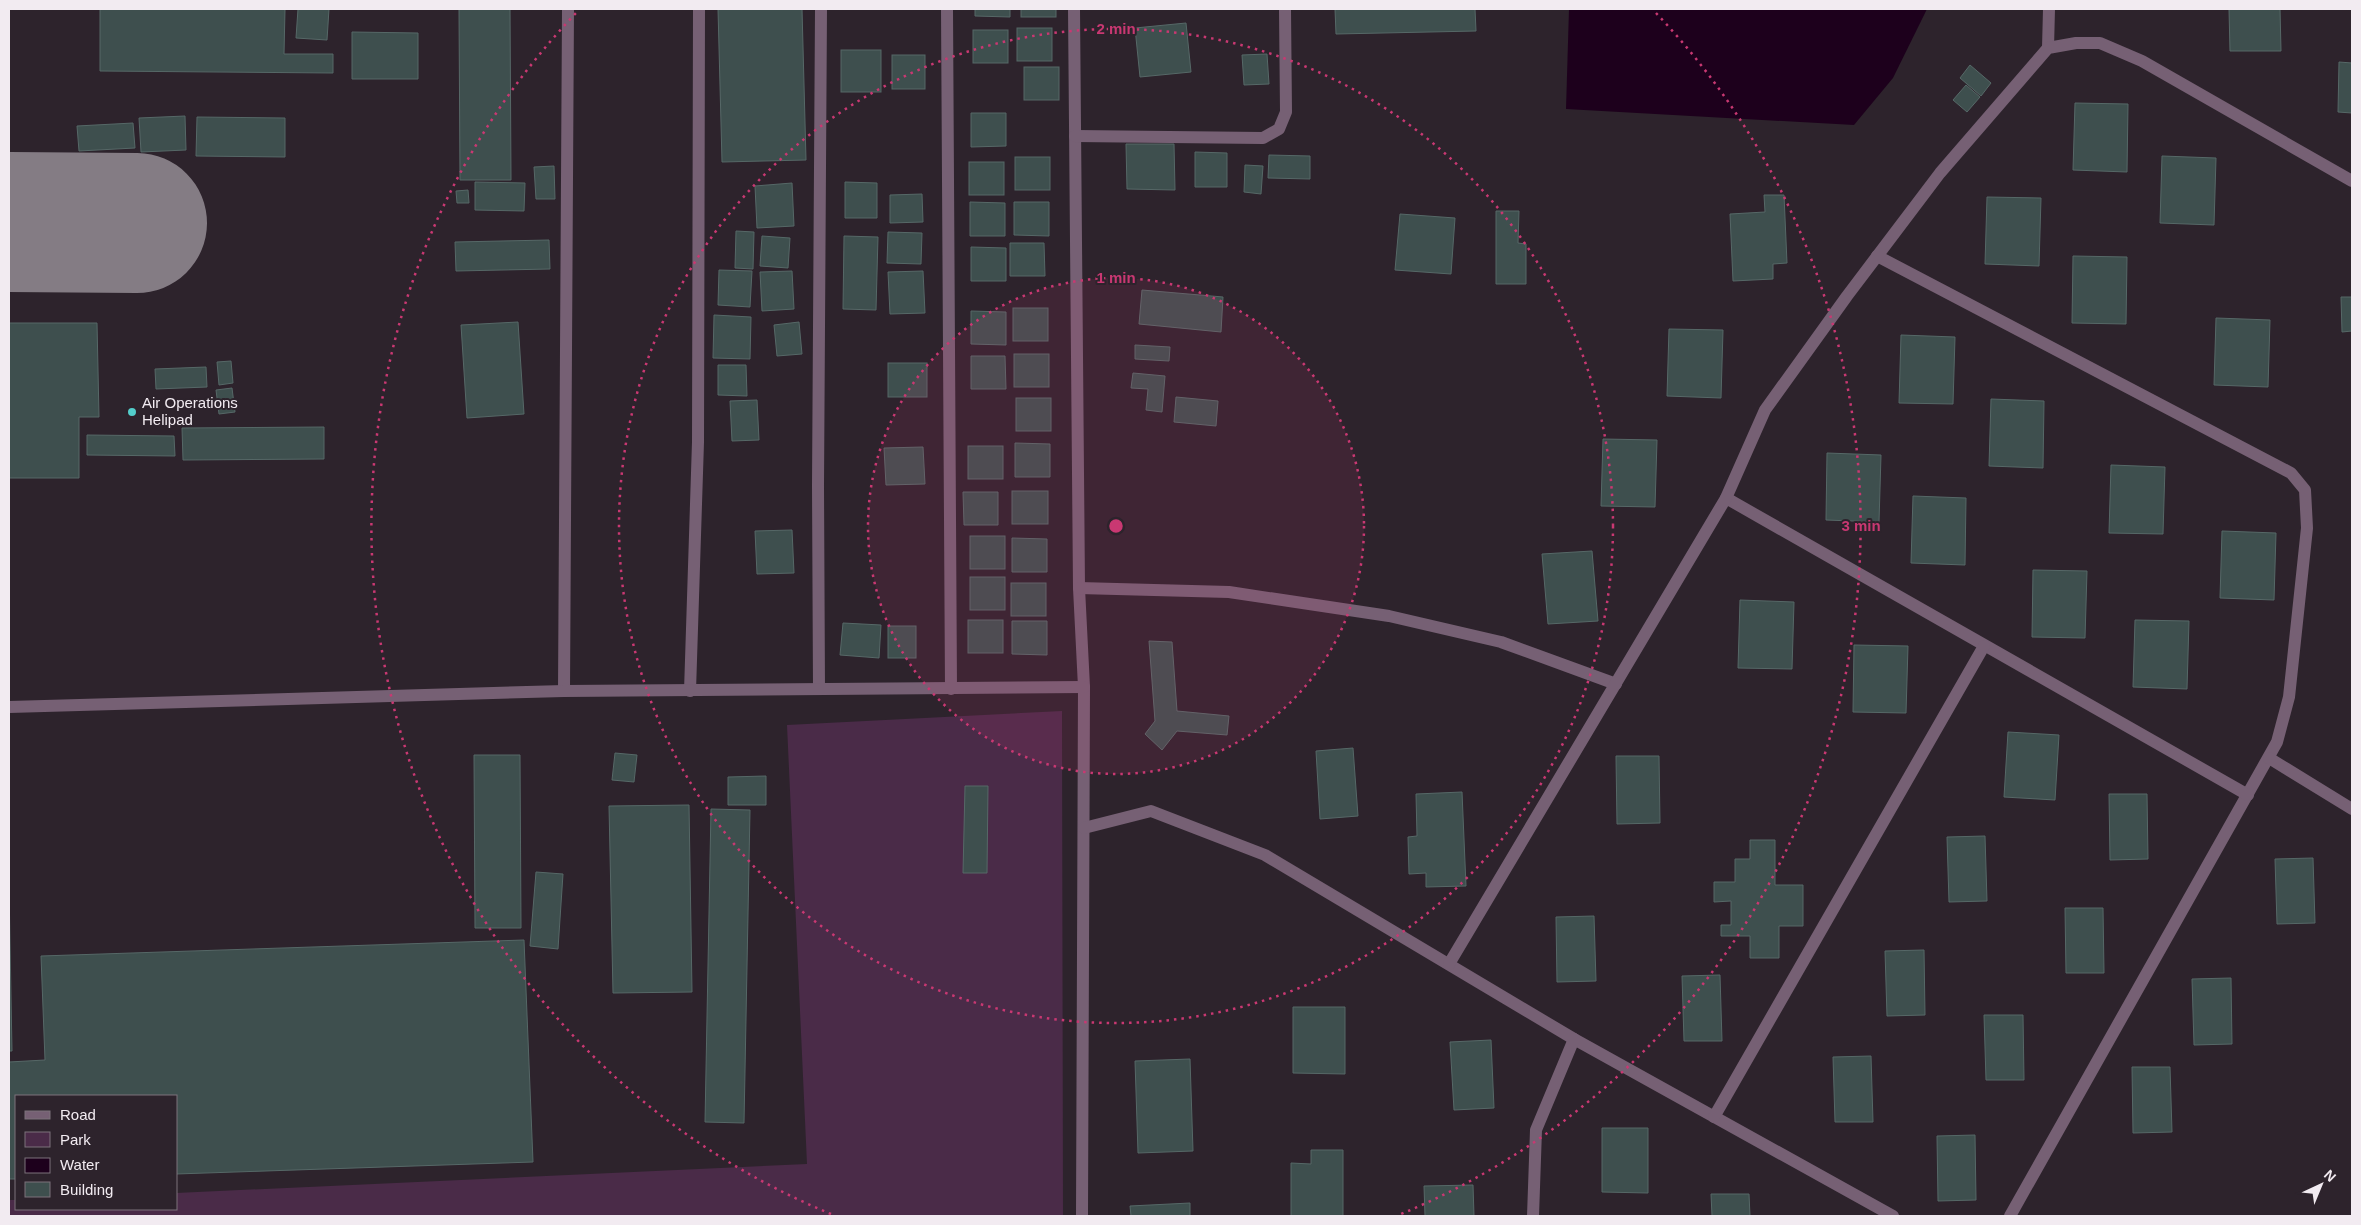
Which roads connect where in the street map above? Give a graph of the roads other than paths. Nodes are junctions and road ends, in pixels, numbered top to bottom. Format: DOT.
graph roads {
  1 [pos="568,9"];
  2 [pos="699,9"];
  3 [pos="821,9"];
  4 [pos="947,9"];
  5 [pos="1074,9"];
  6 [pos="1284,9"];
  7 [pos="2049,9"];
  8 [pos="2048,48"];
  9 [pos="1075,136"];
  10 [pos="2352,181"];
  11 [pos="1877,256"];
  12 [pos="1726,498"];
  13 [pos="1080,588"];
  14 [pos="1984,646"];
  15 [pos="1616,684"];
  16 [pos="1084,687"];
  17 [pos="951,688"];
  18 [pos="819,690"];
  19 [pos="690,691"];
  20 [pos="564,692"];
  21 [pos="9,707"];
  22 [pos="2269,758"];
  23 [pos="2248,795"];
  24 [pos="2352,809"];
  25 [pos="1084,828"];
  26 [pos="1449,964"];
  27 [pos="1574,1039"];
  28 [pos="1714,1117"];
  29 [pos="1082,1216"];
  30 [pos="1533,1216"];
  31 [pos="1893,1216"];
  32 [pos="2010,1216"];
  1 -- 20 [label="street"];
  2 -- 19 [label="street"];
  3 -- 18 [label="street"];
  4 -- 17 [label="street"];
  5 -- 9 [label="street"];
  6 -- 9 [label="street"];
  7 -- 8 [label="street"];
  8 -- 10 [label="street"];
  8 -- 11 [label="street"];
  9 -- 13 [label="street"];
  11 -- 12 [label="street"];
  11 -- 22 [label="street"];
  12 -- 14 [label="street"];
  12 -- 15 [label="street"];
  13 -- 15 [label="street"];
  13 -- 16 [label="street"];
  14 -- 23 [label="street"];
  14 -- 28 [label="street"];
  15 -- 26 [label="street"];
  16 -- 17 [label="street"];
  16 -- 25 [label="street"];
  17 -- 18 [label="street"];
  18 -- 19 [label="street"];
  19 -- 20 [label="street"];
  20 -- 21 [label="street"];
  22 -- 23 [label="street"];
  22 -- 24 [label="street"];
  23 -- 32 [label="street"];
  25 -- 26 [label="street"];
  25 -- 29 [label="street"];
  26 -- 27 [label="street"];
  27 -- 28 [label="street"];
  27 -- 30 [label="street"];
  28 -- 31 [label="street"];
}
